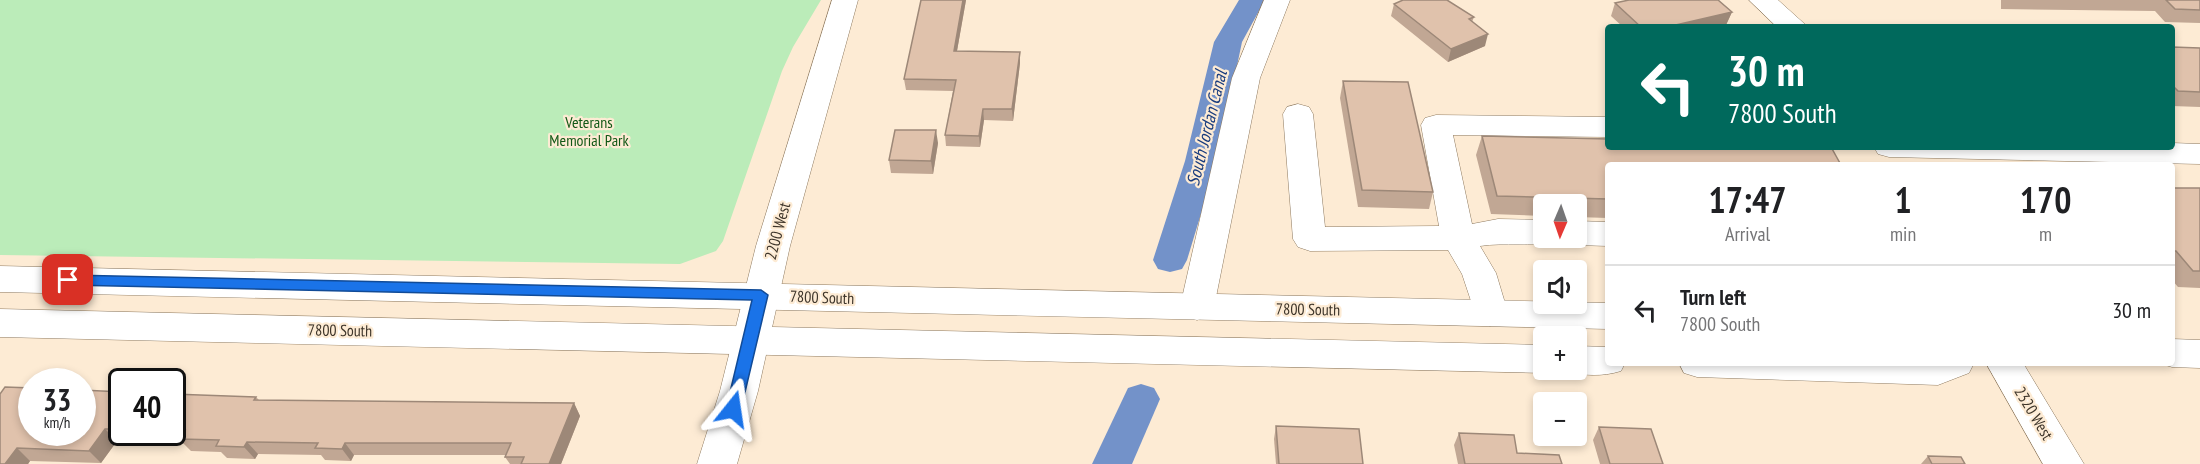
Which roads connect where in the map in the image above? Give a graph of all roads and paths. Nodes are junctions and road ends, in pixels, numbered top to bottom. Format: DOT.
graph roads {
  1 [pos="844,0"];
  2 [pos="1277,0"];
  3 [pos="1762,0"];
  4 [pos="1790,24"];
  5 [pos="1298,114"];
  6 [pos="1605,127"];
  7 [pos="2022,150"];
  8 [pos="2200,154"];
  9 [pos="1533,232"];
  10 [pos="1587,233"];
  11 [pos="1605,234"];
  12 [pos="1458,238"];
  13 [pos="0,279"];
  14 [pos="761,295"];
  15 [pos="1197,307"];
  16 [pos="1490,313"];
  17 [pos="1605,316"];
  18 [pos="0,323"];
  19 [pos="750,339"];
  20 [pos="2175,353"];
  21 [pos="2200,354"];
  22 [pos="1533,359"];
  23 [pos="1587,360"];
  24 [pos="1605,361"];
  25 [pos="1800,366"];
  26 [pos="1948,366"];
  27 [pos="2006,366"];
  28 [pos="717,464"];
  29 [pos="2064,464"];
  1 -- 14 [label="main road, 2200 West"];
  2 -- 15 [label="main road"];
  3 -- 4 [label="main road"];
  5 -- 12 [label="main road"];
  6 -- 12 [label="main road"];
  7 -- 8 [label="main road"];
  9 -- 12 [label="main road"];
  10 -- 11 [label="main road"];
  12 -- 16 [label="main road"];
  13 -- 14 [label="main road, 7800 South"];
  14 -- 15 [label="main road, 7800 South"];
  14 -- 19 [label="main road, 2200 West"];
  15 -- 16 [label="main road, 7800 South"];
  16 -- 17 [label="main road, 7800 South"];
  18 -- 19 [label="main road, 7800 South"];
  19 -- 22 [label="main road, 7800 South"];
  19 -- 28 [label="main road, 2200 West"];
  20 -- 21 [label="main road"];
  23 -- 24 [label="main road"];
  25 -- 26 [label="main road"];
  27 -- 29 [label="main road, 2320 West"];
}
